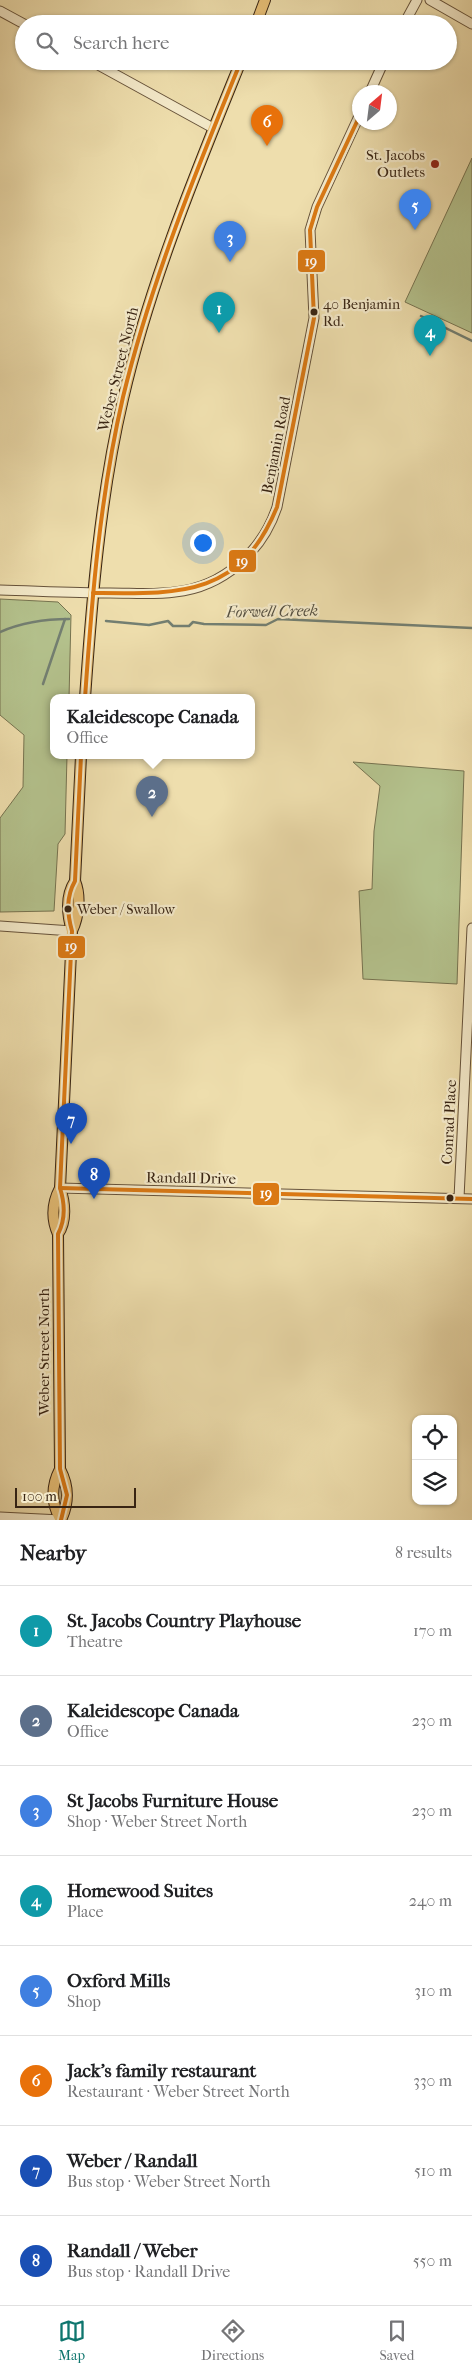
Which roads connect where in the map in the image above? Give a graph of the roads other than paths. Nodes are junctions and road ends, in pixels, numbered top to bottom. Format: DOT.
graph roads {
  1 [pos="266,0"];
  2 [pos="417,0"];
  3 [pos="430,0"];
  4 [pos="0,11"];
  5 [pos="260,15"];
  6 [pos="409,15"];
  7 [pos="456,15"];
  8 [pos="457,15"];
  9 [pos="15,19"];
  10 [pos="472,24"];
  11 [pos="108,70"];
  12 [pos="237,70"];
  13 [pos="380,70"];
  14 [pos="373,85"];
  15 [pos="214,128"];
  16 [pos="353,130"];
  17 [pos="0,590"];
  18 [pos="93,593"];
  19 [pos="85,694"];
  20 [pos="81,759"];
  21 [pos="0,926"];
  22 [pos="472,928"];
  23 [pos="72,931"];
  24 [pos="60,1188"];
  25 [pos="459,1198"];
  26 [pos="472,1199"];
  27 [pos="0,1517"];
  28 [pos="61,1520"];
  1 -- 5 [label="main road"];
  2 -- 6 [label="street"];
  3 -- 7 [label="street"];
  4 -- 9 [label="street"];
  8 -- 10 [label="street"];
  11 -- 15 [label="street"];
  12 -- 15 [label="main road, Weber Street North"];
  13 -- 14 [label="street"];
  15 -- 18 [label="main road, Weber Street North"];
  16 -- 18 [label="street, Benjamin Road"];
  17 -- 18 [label="street, Benjamin Road"];
  18 -- 19 [label="main road, Weber Street North"];
  20 -- 23 [label="main road, Weber Street North"];
  21 -- 23 [label="street"];
  22 -- 25 [label="street, Conrad Place"];
  23 -- 24 [label="main road, Weber Street North"];
  24 -- 25 [label="street, Randall Drive"];
  24 -- 28 [label="main road, Weber Street North"];
  25 -- 26 [label="street, Randall Drive"];
  27 -- 28 [label="street"];
}
